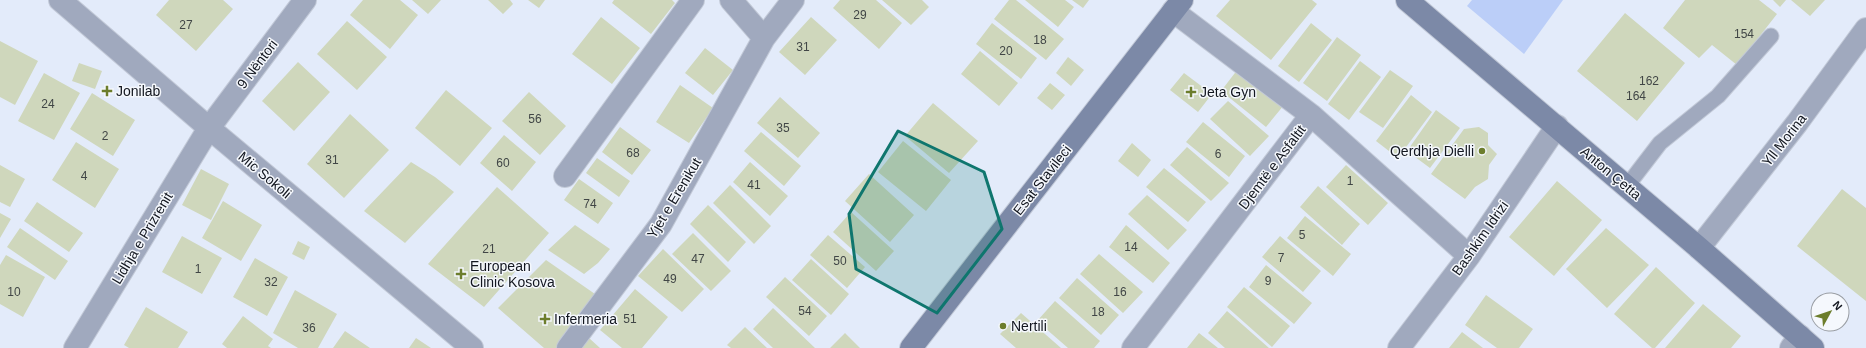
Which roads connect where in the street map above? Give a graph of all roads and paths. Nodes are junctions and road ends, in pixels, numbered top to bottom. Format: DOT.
graph roads {
  1 [pos="60,0"];
  2 [pos="305,0"];
  3 [pos="693,0"];
  4 [pos="731,0"];
  5 [pos="793,0"];
  6 [pos="1407,0"];
  7 [pos="1177,6"];
  8 [pos="1866,29"];
  9 [pos="1771,36"];
  10 [pos="764,38"];
  11 [pos="1311,115"];
  12 [pos="1557,126"];
  13 [pos="209,128"];
  14 [pos="565,176"];
  15 [pos="1627,186"];
  16 [pos="1700,248"];
  17 [pos="1469,256"];
  18 [pos="1801,344"];
  19 [pos="75,348"];
  20 [pos="472,348"];
  21 [pos="568,348"];
  22 [pos="911,348"];
  23 [pos="1134,348"];
  24 [pos="1399,348"];
  1 -- 13 [label="street, Mic Sokoli"];
  2 -- 13 [label="street, 9 Nëntori"];
  3 -- 14 [label="street"];
  4 -- 10 [label="street"];
  5 -- 10 [label="street, Yjet e Erenikut"];
  6 -- 12 [label="street, Anton Çetta"];
  7 -- 11 [label="street, Esat Stavileci"];
  7 -- 22 [label="street, Esat Stavileci"];
  8 -- 16 [label="street, Yll Morina"];
  9 -- 15 [label="lane"];
  10 -- 21 [label="street, Yjet e Erenikut"];
  11 -- 17 [label="street, Djemtë e Asfaltit"];
  11 -- 23 [label="street, Djemtë e Asfaltit"];
  12 -- 15 [label="street, Anton Çetta"];
  12 -- 17 [label="street, Bashkim Idrizi"];
  13 -- 19 [label="street, Lidhja e Prizrenit"];
  13 -- 20 [label="street, Mic Sokoli"];
  15 -- 16 [label="street, Anton Çetta"];
  16 -- 18 [label="street, Anton Çetta"];
  17 -- 24 [label="street, Bashkim Idrizi"];
}
